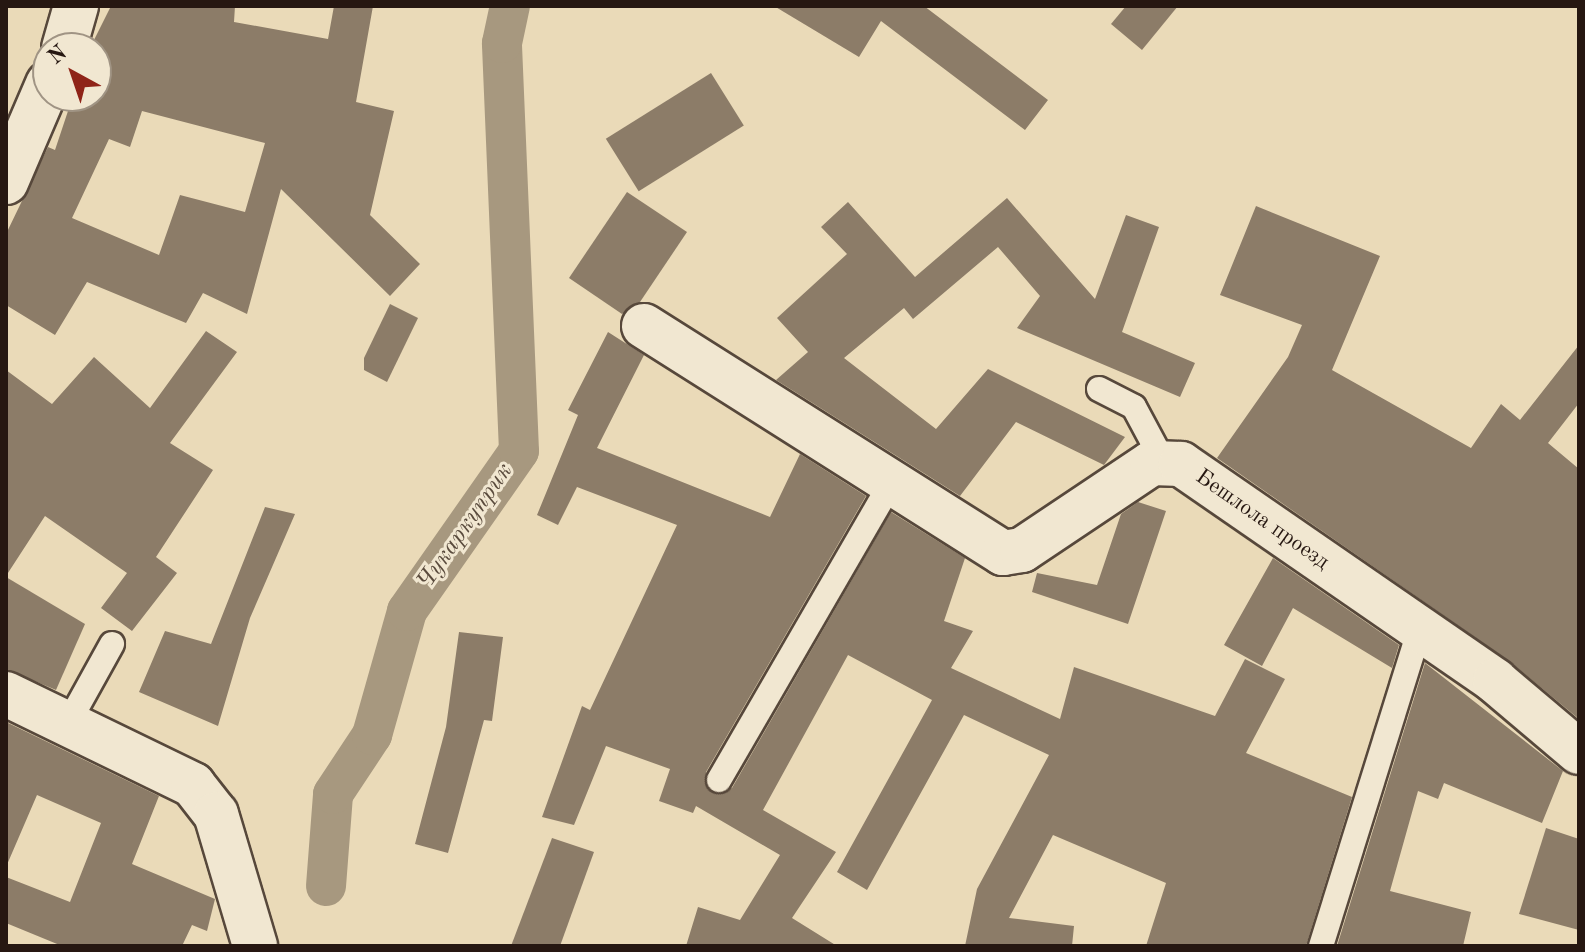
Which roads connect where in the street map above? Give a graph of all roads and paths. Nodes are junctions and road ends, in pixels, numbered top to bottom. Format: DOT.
graph roads {
  1 [pos="76,6"];
  2 [pos="69,32"];
  3 [pos="36,112"];
  4 [pos="6,182"];
  5 [pos="644,326"];
  6 [pos="1099,389"];
  7 [pos="1163,461"];
  8 [pos="892,481"];
  9 [pos="1420,628"];
  10 [pos="112,644"];
  11 [pos="6,694"];
  12 [pos="66,727"];
  13 [pos="1579,752"];
  14 [pos="719,780"];
  15 [pos="250,928"];
  16 [pos="1321,946"];
  1 -- 2 [label="street"];
  3 -- 4 [label="street"];
  5 -- 8 [label="street"];
  6 -- 7 [label="lane"];
  7 -- 8 [label="street"];
  7 -- 9 [label="street, Бешлола проезд"];
  8 -- 14 [label="lane"];
  9 -- 13 [label="street, Бешлола проезд"];
  9 -- 16 [label="lane"];
  10 -- 12 [label="lane"];
  11 -- 12 [label="street"];
  12 -- 15 [label="street"];
}
